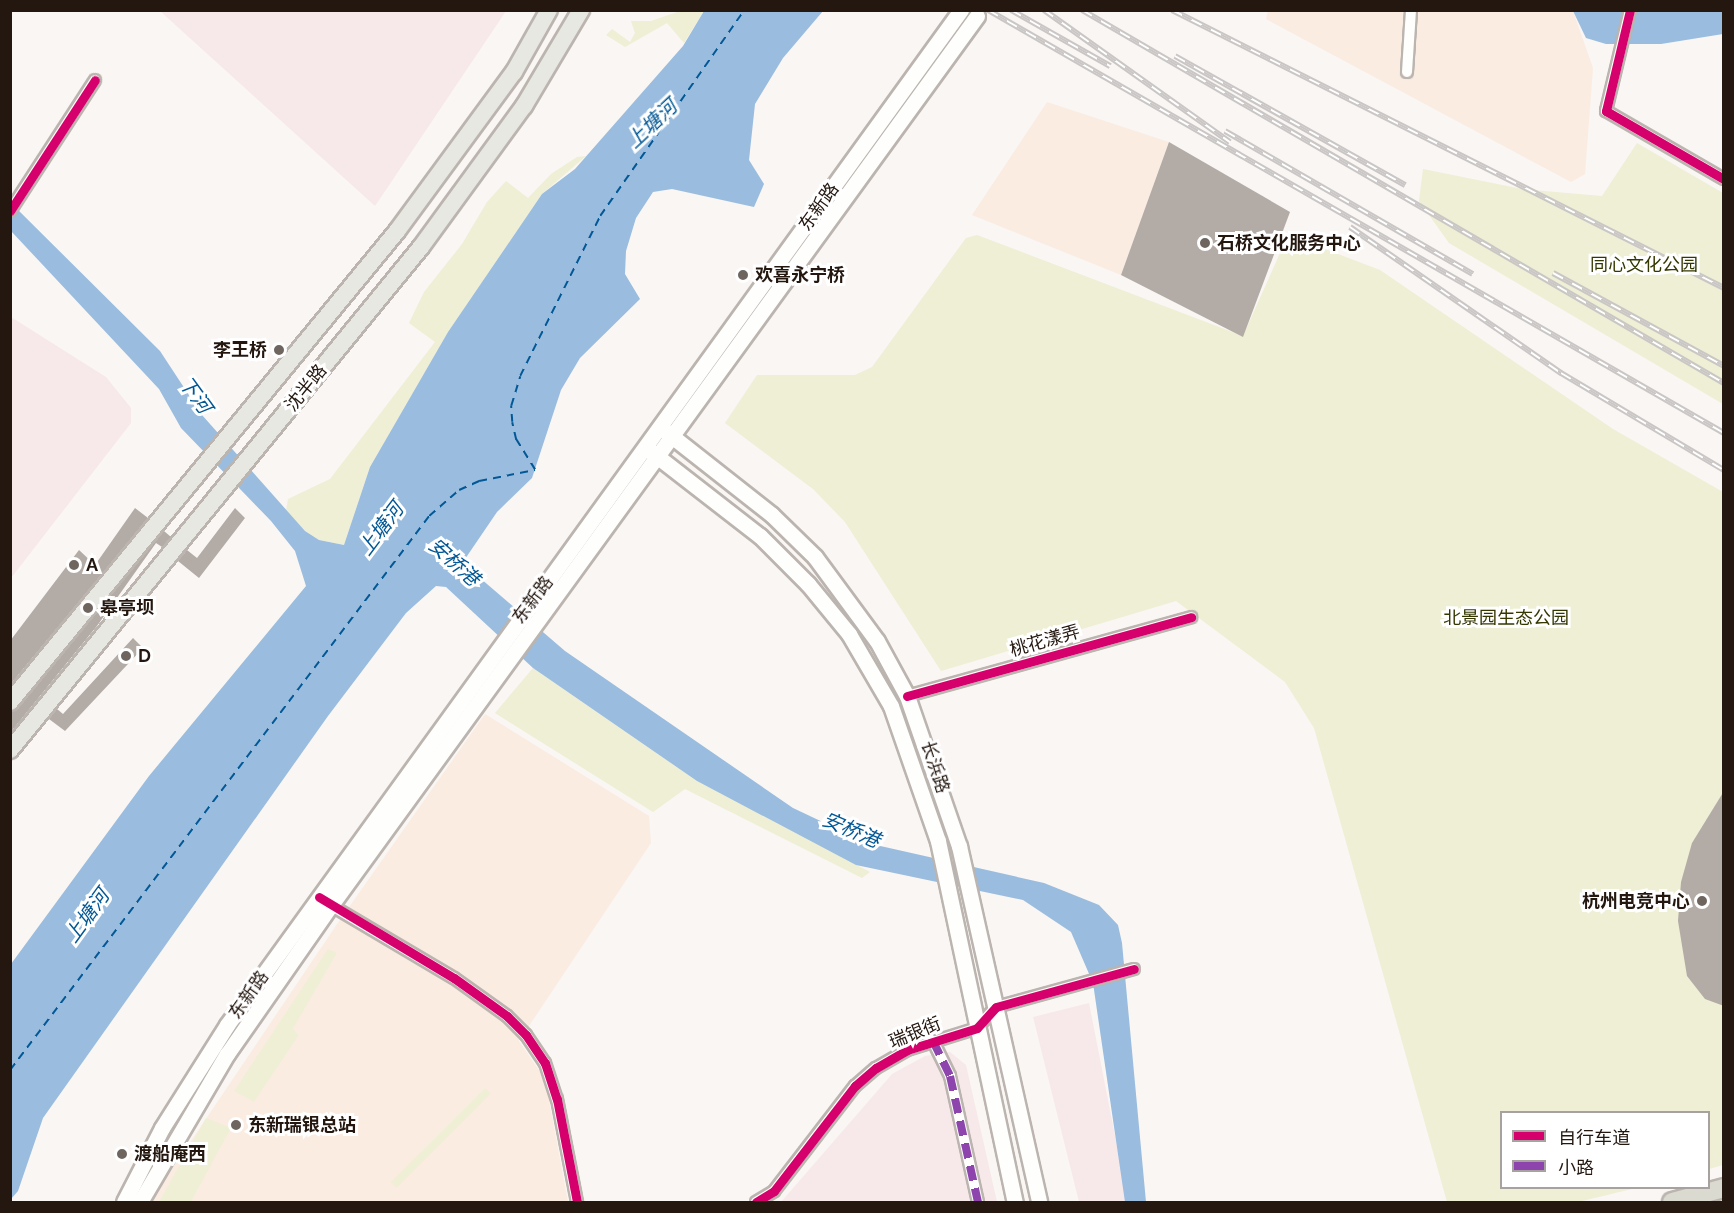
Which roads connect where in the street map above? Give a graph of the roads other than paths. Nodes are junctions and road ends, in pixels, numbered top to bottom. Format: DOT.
graph roads {
  1 [pos="549,10"];
  2 [pos="581,10"];
  3 [pos="961,10"];
  4 [pos="1411,10"];
  5 [pos="1630,10"];
  6 [pos="977,16"];
  7 [pos="1407,72"];
  8 [pos="95,80"];
  9 [pos="1724,179"];
  10 [pos="10,211"];
  11 [pos="665,431"];
  12 [pos="650,451"];
  13 [pos="1191,617"];
  14 [pos="908,696"];
  15 [pos="10,702"];
  16 [pos="10,750"];
  17 [pos="325,901"];
  18 [pos="1134,969"];
  19 [pos="996,1007"];
  20 [pos="977,1028"];
  21 [pos="933,1041"];
  22 [pos="1724,1188"];
  23 [pos="977,1198"];
  24 [pos="124,1203"];
  25 [pos="140,1203"];
  26 [pos="577,1203"];
  27 [pos="756,1203"];
  28 [pos="968,1203"];
  29 [pos="1015,1203"];
  30 [pos="1039,1203"];
  31 [pos="1672,1203"];
  1 -- 15 [label="main road, 沈半路"];
  2 -- 16 [label="main road, 沈半路"];
  3 -- 11 [label="main road, 东新路"];
  4 -- 7 [label="street"];
  5 -- 9 [label="street"];
  6 -- 11 [label="main road, 东新路"];
  8 -- 10 [label="street"];
  11 -- 12 [label="main road, 东新路"];
  11 -- 14 [label="main road, 长浜路"];
  12 -- 17 [label="main road, 东新路"];
  12 -- 17 [label="main road, 东新路"];
  12 -- 20 [label="main road, 长浜路"];
  13 -- 14 [label="street, 桃花漾弄"];
  14 -- 19 [label="main road, 长浜路"];
  17 -- 24 [label="main road, 东新路"];
  17 -- 25 [label="main road, 东新路"];
  17 -- 26 [label="street"];
  18 -- 19 [label="street"];
  19 -- 20 [label="street"];
  19 -- 30 [label="main road, 长浜路"];
  20 -- 21 [label="street, 瑞银街"];
  20 -- 29 [label="main road, 长浜路"];
  21 -- 23 [label="street"];
  21 -- 27 [label="street, 瑞银街"];
  22 -- 31 [label="highway"];
  23 -- 28 [label="street"];
}
